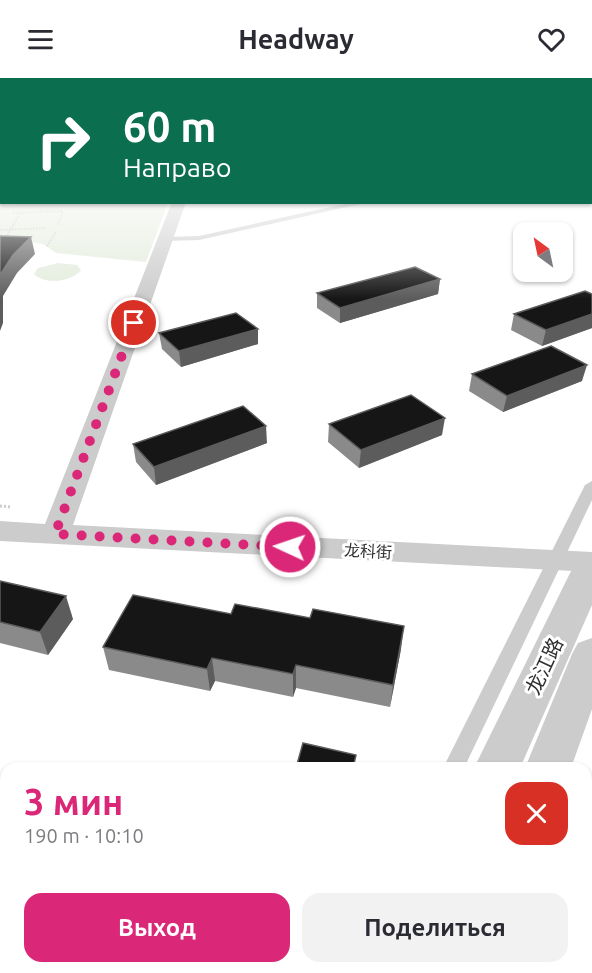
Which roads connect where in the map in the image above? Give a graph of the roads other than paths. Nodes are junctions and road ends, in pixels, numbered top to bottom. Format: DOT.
graph roads {
  1 [pos="174,216"];
  2 [pos="302,216"];
  3 [pos="166,239"];
  4 [pos="592,485"];
  5 [pos="0,531"];
  6 [pos="55,534"];
  7 [pos="554,562"];
  8 [pos="592,563"];
  9 [pos="592,654"];
  10 [pos="456,762"];
  11 [pos="500,762"];
  12 [pos="550,762"];
  1 -- 3 [label="street"];
  2 -- 3 [label="lane"];
  3 -- 6 [label="street"];
  4 -- 7 [label="lane"];
  5 -- 6 [label="street, 龙科街"];
  6 -- 7 [label="street, 龙科街"];
  7 -- 8 [label="street, 龙科街"];
  7 -- 10 [label="lane"];
  8 -- 11 [label="street, 龙江路"];
  9 -- 12 [label="street"];
}
